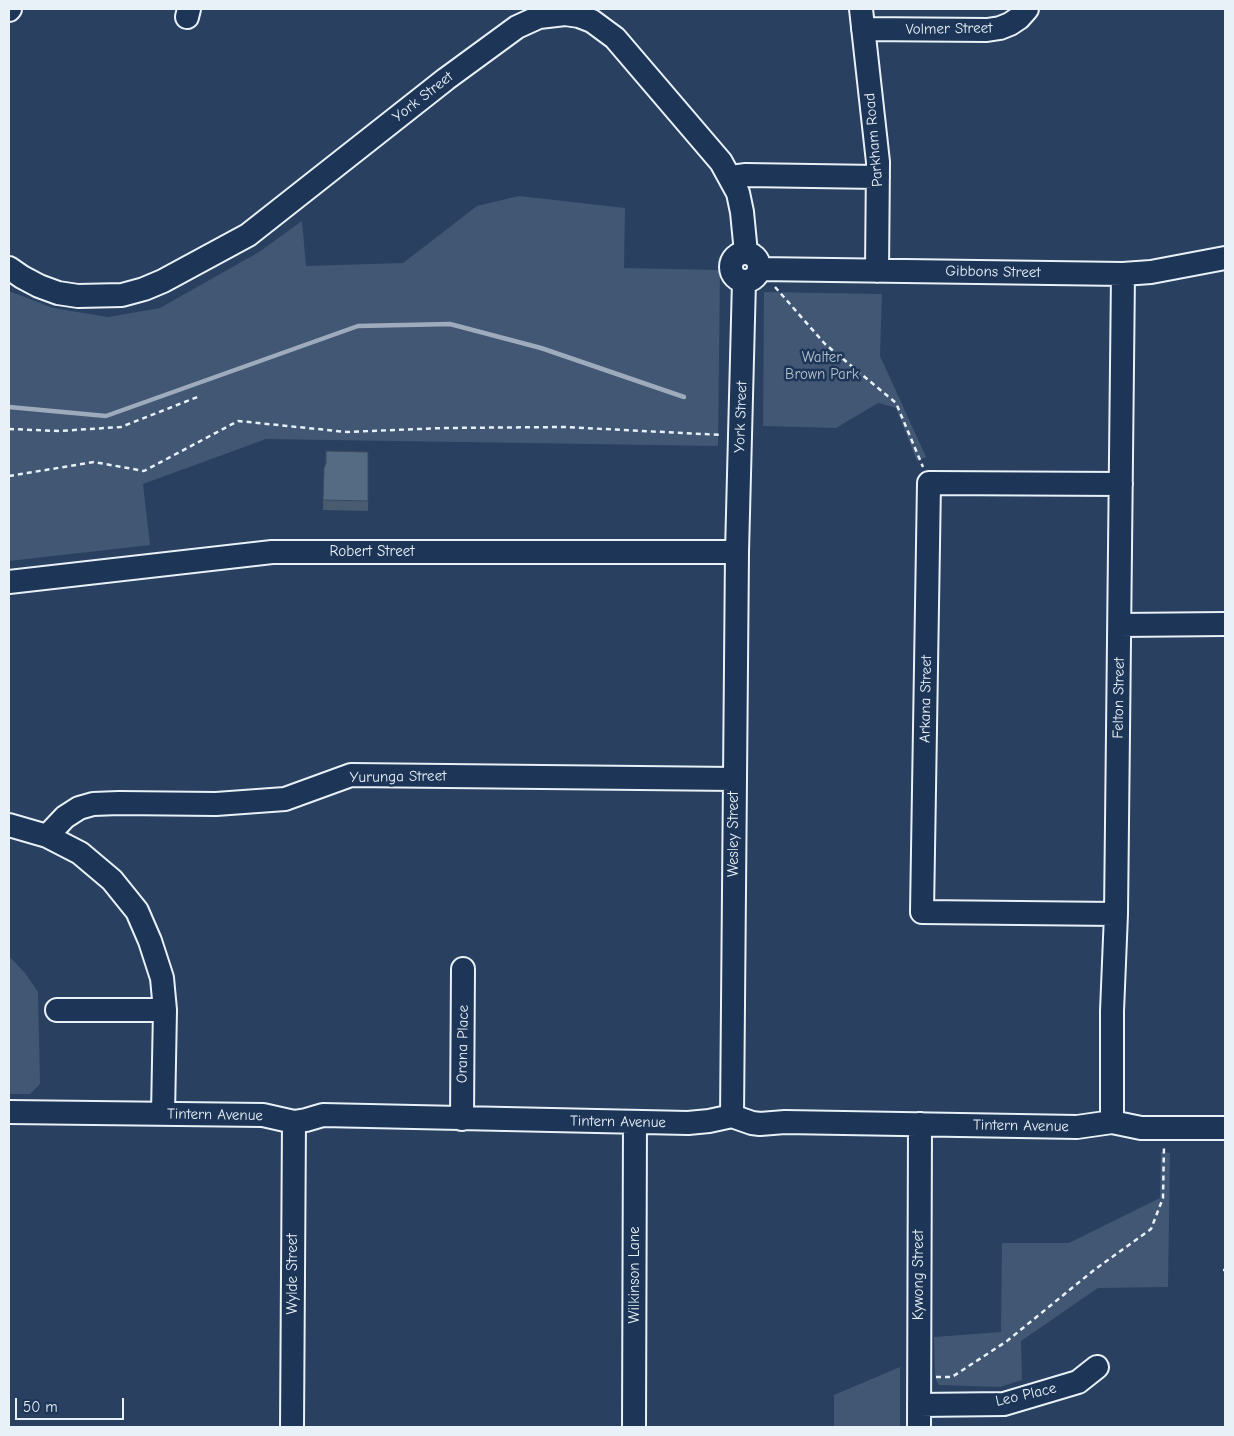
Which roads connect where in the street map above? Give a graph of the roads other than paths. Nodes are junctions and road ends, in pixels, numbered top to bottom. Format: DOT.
graph roads {
  1 [pos="1027,9"];
  2 [pos="862,19"];
  3 [pos="878,176"];
  4 [pos="731,177"];
  5 [pos="1225,258"];
  6 [pos="9,268"];
  7 [pos="756,268"];
  8 [pos="877,271"];
  9 [pos="1123,274"];
  10 [pos="1121,484"];
  11 [pos="737,552"];
  12 [pos="9,582"];
  13 [pos="1225,624"];
  14 [pos="1120,625"];
  15 [pos="735,779"];
  16 [pos="9,825"];
  17 [pos="47,836"];
  18 [pos="1116,914"];
  19 [pos="463,969"];
  20 [pos="57,1010"];
  21 [pos="165,1010"];
  22 [pos="9,1112"];
  23 [pos="163,1114"];
  24 [pos="732,1116"];
  25 [pos="462,1118"];
  26 [pos="294,1122"];
  27 [pos="635,1122"];
  28 [pos="1112,1122"];
  29 [pos="920,1124"];
  30 [pos="1225,1128"];
  31 [pos="1097,1367"];
  32 [pos="919,1404"];
  33 [pos="292,1427"];
  34 [pos="634,1427"];
  35 [pos="919,1427"];
  1 -- 2 [label="street, Volmer Street"];
  2 -- 3 [label="street, Parkham Road"];
  3 -- 4 [label="street"];
  3 -- 8 [label="street, Parkham Road"];
  4 -- 6 [label="street, York Street"];
  4 -- 7 [label="street, York Street"];
  5 -- 9 [label="street, Gibbons Street"];
  7 -- 8 [label="street, Gibbons Street"];
  7 -- 11 [label="street, York Street"];
  8 -- 9 [label="street, Gibbons Street"];
  9 -- 10 [label="street, Felton Street"];
  10 -- 14 [label="street, Felton Street"];
  10 -- 18 [label="street, Arkana Street"];
  11 -- 12 [label="street, Robert Street"];
  11 -- 15 [label="street, Wesley Street"];
  13 -- 14 [label="street"];
  14 -- 18 [label="street, Felton Street"];
  15 -- 17 [label="street, Yurunga Street"];
  15 -- 24 [label="street, Wesley Street"];
  16 -- 17 [label="street"];
  17 -- 21 [label="street"];
  18 -- 28 [label="street, Felton Street"];
  19 -- 25 [label="street, Orana Place"];
  20 -- 21 [label="street"];
  21 -- 23 [label="street"];
  22 -- 23 [label="street, Tintern Avenue"];
  23 -- 26 [label="street, Tintern Avenue"];
  24 -- 27 [label="street, Tintern Avenue"];
  24 -- 29 [label="street, Tintern Avenue"];
  25 -- 26 [label="street, Tintern Avenue"];
  25 -- 27 [label="street, Tintern Avenue"];
  26 -- 33 [label="street, Wylde Street"];
  27 -- 34 [label="street, Wilkinson Lane"];
  28 -- 29 [label="street, Tintern Avenue"];
  28 -- 30 [label="street, Tintern Avenue"];
  29 -- 32 [label="street, Kywong Street"];
  31 -- 32 [label="street, Leo Place"];
  32 -- 35 [label="street, Kywong Street"];
}
